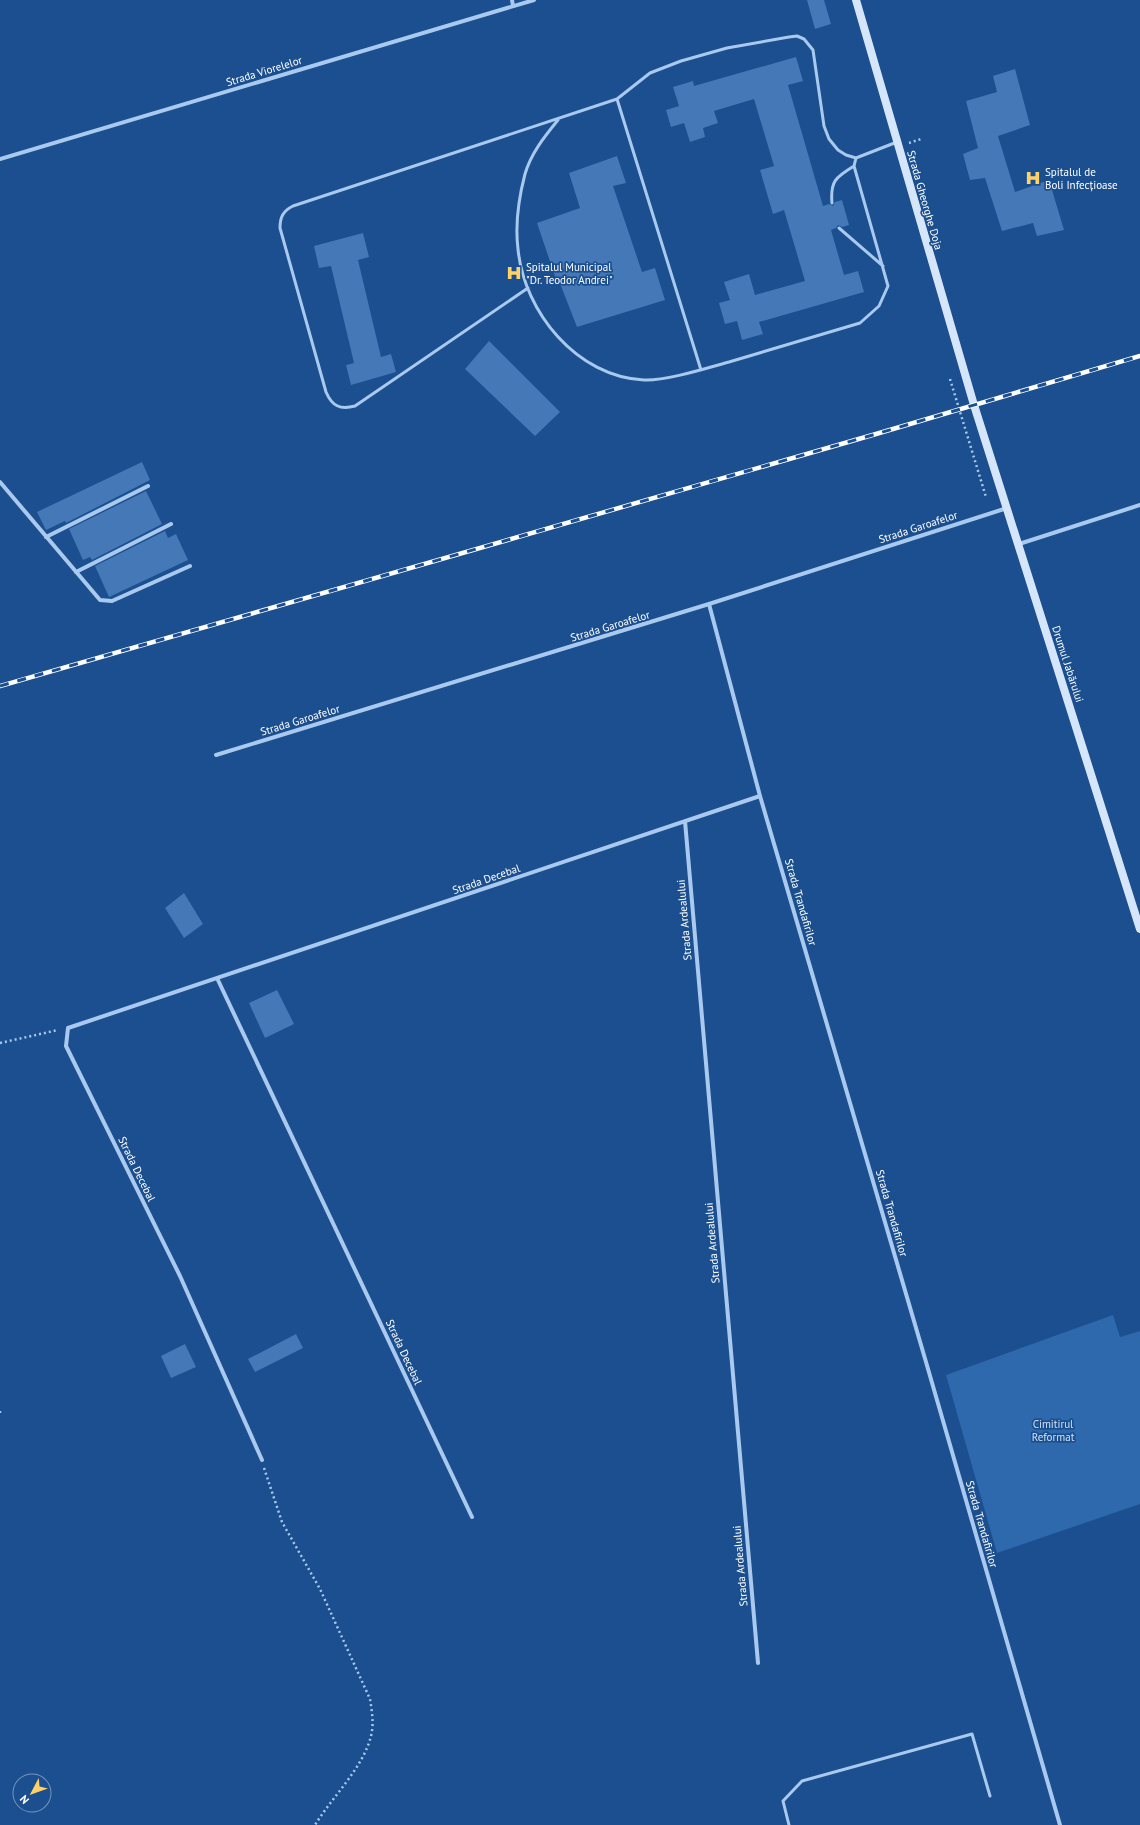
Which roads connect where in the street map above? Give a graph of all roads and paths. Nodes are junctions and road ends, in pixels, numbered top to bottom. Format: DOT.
graph roads {
  1 [pos="512,0"];
  2 [pos="534,0"];
  3 [pos="856,0"];
  4 [pos="513,6"];
  5 [pos="617,99"];
  6 [pos="558,120"];
  7 [pos="897,142"];
  8 [pos="856,158"];
  9 [pos="0,159"];
  10 [pos="854,166"];
  11 [pos="832,203"];
  12 [pos="839,228"];
  13 [pos="883,266"];
  14 [pos="528,288"];
  15 [pos="701,370"];
  16 [pos="950,379"];
  17 [pos="974,405"];
  18 [pos="0,482"];
  19 [pos="148,486"];
  20 [pos="986,497"];
  21 [pos="1140,505"];
  22 [pos="1007,508"];
  23 [pos="171,524"];
  24 [pos="46,537"];
  25 [pos="1018,544"];
  26 [pos="190,566"];
  27 [pos="76,572"];
  28 [pos="710,604"];
  29 [pos="216,756"];
  30 [pos="760,796"];
  31 [pos="685,821"];
  32 [pos="1140,929"];
  33 [pos="217,978"];
  34 [pos="68,1028"];
  35 [pos="0,1043"];
  36 [pos="0,1411"];
  37 [pos="0,1416"];
  38 [pos="262,1460"];
  39 [pos="472,1517"];
  40 [pos="758,1663"];
  41 [pos="990,1796"];
  42 [pos="315,1825"];
  43 [pos="789,1825"];
  44 [pos="1060,1825"];
  1 -- 4 [label="street"];
  2 -- 4 [label="street, Strada Viorelelor"];
  3 -- 7 [label="main road, Strada Gheorghe Doja"];
  4 -- 9 [label="street, Strada Viorelelor"];
  5 -- 6 [label="lane"];
  5 -- 8 [label="lane"];
  5 -- 15 [label="lane"];
  6 -- 14 [label="lane"];
  6 -- 14 [label="lane"];
  7 -- 8 [label="lane"];
  7 -- 17 [label="main road, Strada Gheorghe Doja"];
  8 -- 10 [label="lane"];
  10 -- 11 [label="lane"];
  10 -- 13 [label="lane"];
  12 -- 13 [label="lane"];
  13 -- 15 [label="lane"];
  14 -- 15 [label="lane"];
  16 -- 20 [label="path"];
  17 -- 22 [label="main road, Drumul Jabărului"];
  18 -- 24 [label="street"];
  19 -- 24 [label="street"];
  21 -- 25 [label="street"];
  22 -- 25 [label="main road, Drumul Jabărului"];
  22 -- 28 [label="street, Strada Garoafelor"];
  23 -- 27 [label="street"];
  24 -- 27 [label="street"];
  25 -- 32 [label="main road, Drumul Jabărului"];
  26 -- 27 [label="street"];
  28 -- 29 [label="street, Strada Garoafelor"];
  28 -- 30 [label="street, Strada Trandafirilor"];
  30 -- 31 [label="street, Strada Decebal"];
  30 -- 44 [label="street, Strada Trandafirilor"];
  31 -- 33 [label="street, Strada Decebal"];
  31 -- 40 [label="street, Strada Ardealului"];
  33 -- 34 [label="street, Strada Decebal"];
  33 -- 39 [label="street, Strada Decebal"];
  34 -- 35 [label="path"];
  34 -- 38 [label="street, Strada Decebal"];
  36 -- 37 [label="path"];
  38 -- 42 [label="path"];
  41 -- 43 [label="lane"];
}
